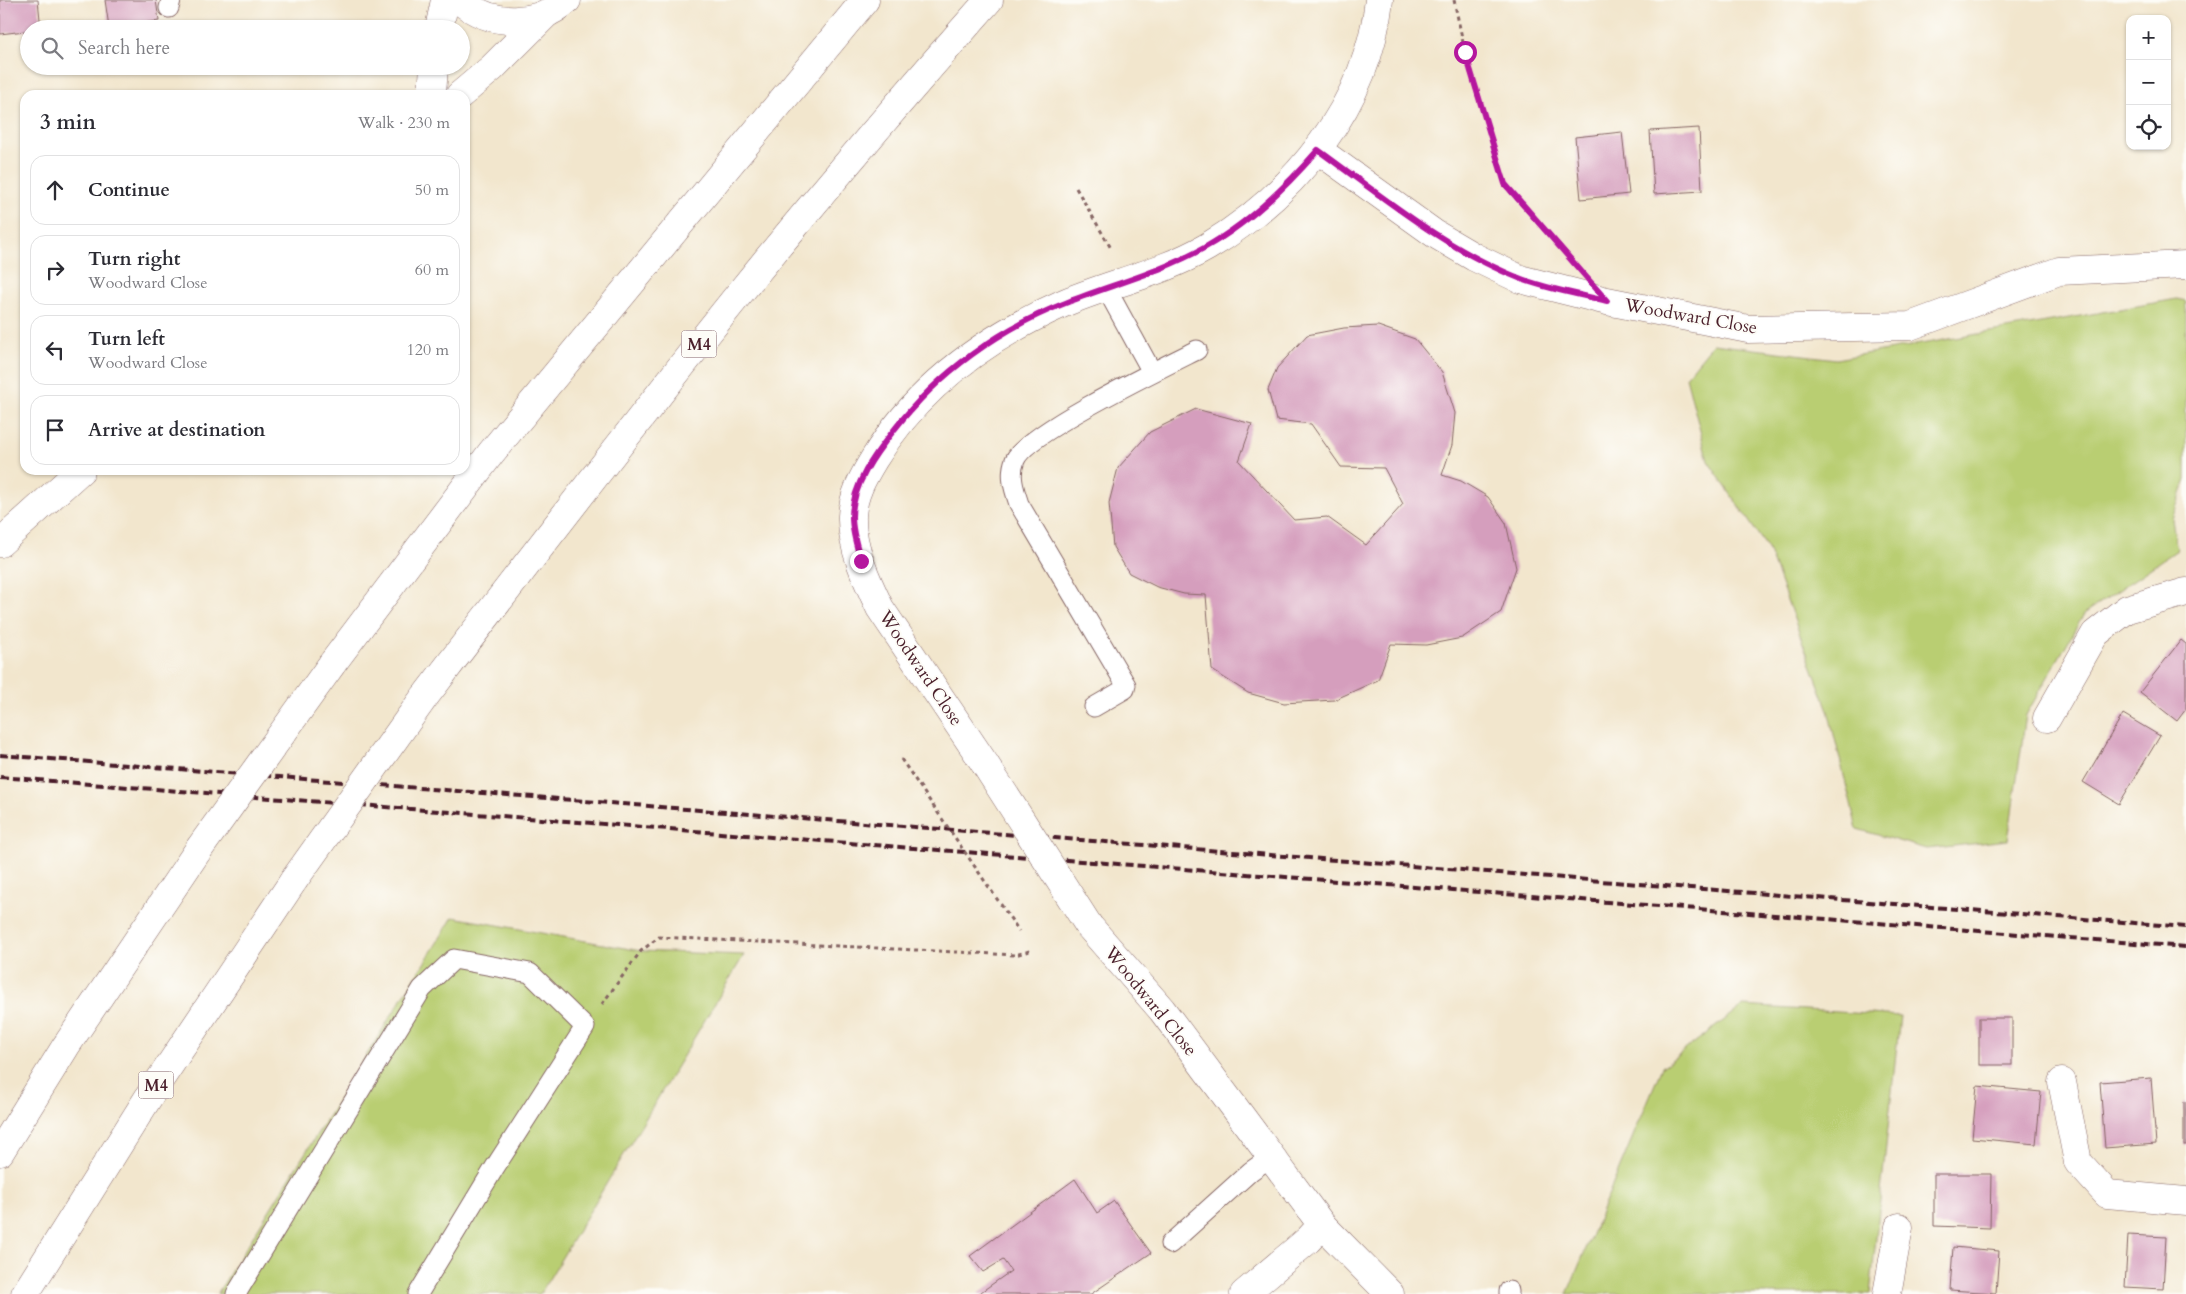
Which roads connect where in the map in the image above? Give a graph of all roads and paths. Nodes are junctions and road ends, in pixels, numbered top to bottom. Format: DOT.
graph roads {
  1 [pos="445,0"];
  2 [pos="459,0"];
  3 [pos="864,0"];
  4 [pos="989,0"];
  5 [pos="1379,0"];
  6 [pos="1454,0"];
  7 [pos="557,6"];
  8 [pos="440,20"];
  9 [pos="433,75"];
  10 [pos="432,90"];
  11 [pos="466,90"];
  12 [pos="1318,150"];
  13 [pos="1076,188"];
  14 [pos="1569,257"];
  15 [pos="2186,265"];
  16 [pos="1118,284"];
  17 [pos="1197,350"];
  18 [pos="1152,372"];
  19 [pos="75,475"];
  20 [pos="0,543"];
  21 [pos="2186,592"];
  22 [pos="1094,707"];
  23 [pos="2047,718"];
  24 [pos="902,759"];
  25 [pos="1019,931"];
  26 [pos="1033,950"];
  27 [pos="585,1027"];
  28 [pos="2062,1082"];
  29 [pos="0,1152"];
  30 [pos="1271,1156"];
  31 [pos="2186,1201"];
  32 [pos="1322,1225"];
  33 [pos="1899,1227"];
  34 [pos="1170,1244"];
  35 [pos="25,1294"];
  36 [pos="236,1294"];
  37 [pos="418,1294"];
  38 [pos="1244,1294"];
  39 [pos="1390,1294"];
  40 [pos="1887,1294"];
  1 -- 8 [label="main road"];
  2 -- 7 [label="main road"];
  3 -- 29 [label="main road, bridge"];
  4 -- 35 [label="main road, M4, bridge"];
  5 -- 12 [label="main road, Woodward Close"];
  6 -- 14 [label="path"];
  7 -- 11 [label="main road"];
  9 -- 10 [label="main road"];
  12 -- 15 [label="main road, Woodward Close"];
  12 -- 16 [label="main road, Woodward Close"];
  13 -- 16 [label="path"];
  16 -- 18 [label="lane"];
  16 -- 30 [label="main road, Woodward Close, bridge"];
  17 -- 18 [label="lane"];
  18 -- 22 [label="lane"];
  19 -- 20 [label="main road"];
  21 -- 23 [label="main road"];
  24 -- 25 [label="path, bridge"];
  26 -- 27 [label="path"];
  27 -- 36 [label="lane"];
  27 -- 37 [label="lane"];
  28 -- 31 [label="main road"];
  30 -- 32 [label="main road, Woodward Close"];
  30 -- 34 [label="lane"];
  32 -- 38 [label="main road"];
  32 -- 39 [label="main road, Woodward Close"];
  33 -- 40 [label="main road"];
}
